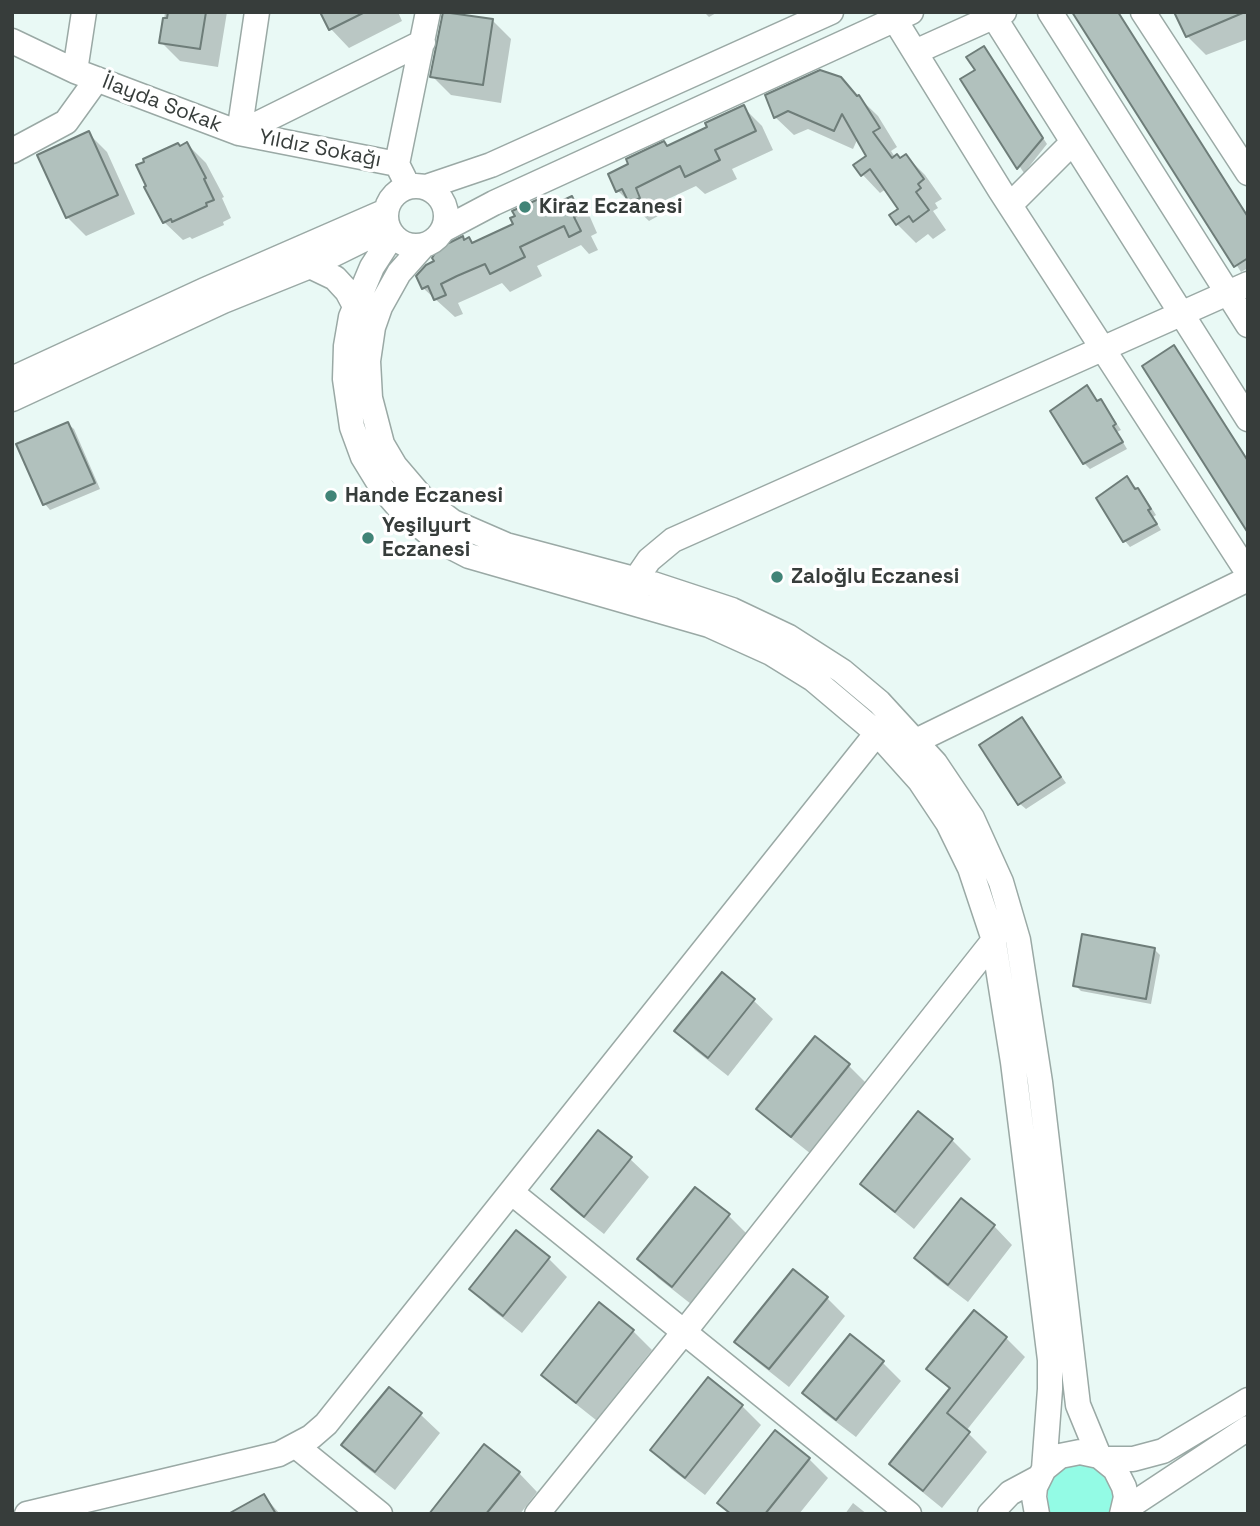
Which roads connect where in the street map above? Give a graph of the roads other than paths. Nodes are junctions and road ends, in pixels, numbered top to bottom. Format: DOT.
graph roads {
  1 [pos="84,12"];
  2 [pos="257,12"];
  3 [pos="428,12"];
  4 [pos="831,12"];
  5 [pos="1050,12"];
  6 [pos="1143,12"];
  7 [pos="999,15"];
  8 [pos="903,16"];
  9 [pos="12,41"];
  10 [pos="423,42"];
  11 [pos="915,52"];
  12 [pos="86,75"];
  13 [pos="239,133"];
  14 [pos="1073,142"];
  15 [pos="12,150"];
  16 [pos="397,164"];
  17 [pos="1248,173"];
  18 [pos="417,187"];
  19 [pos="1010,205"];
  20 [pos="388,225"];
  21 [pos="443,230"];
  22 [pos="424,246"];
  23 [pos="310,266"];
  24 [pos="1238,289"];
  25 [pos="355,306"];
  26 [pos="1181,313"];
  27 [pos="1248,326"];
  28 [pos="1104,349"];
  29 [pos="12,379"];
  30 [pos="12,399"];
  31 [pos="1248,419"];
  32 [pos="1248,573"];
  33 [pos="636,579"];
  34 [pos="1248,579"];
  35 [pos="877,733"];
  36 [pos="916,741"];
  37 [pos="994,940"];
  38 [pos="511,1192"];
  39 [pos="684,1332"];
  40 [pos="1248,1401"];
  41 [pos="1248,1428"];
  42 [pos="296,1446"];
  43 [pos="1102,1458"];
  44 [pos="1041,1473"];
  45 [pos="1123,1512"];
  46 [pos="27,1514"];
  47 [pos="380,1514"];
  48 [pos="537,1514"];
  49 [pos="909,1514"];
  50 [pos="990,1514"];
  51 [pos="1037,1514"];
  1 -- 12 [label="street"];
  2 -- 13 [label="street, Yıldız Sokağı"];
  3 -- 10 [label="street"];
  4 -- 18 [label="street"];
  5 -- 24 [label="street"];
  6 -- 17 [label="street"];
  7 -- 11 [label="street"];
  7 -- 14 [label="street"];
  8 -- 11 [label="street"];
  8 -- 21 [label="street"];
  9 -- 12 [label="street, İlayda Sokak"];
  10 -- 13 [label="street, İlayda Sokak"];
  10 -- 16 [label="street"];
  11 -- 19 [label="street"];
  12 -- 13 [label="street, İlayda Sokak"];
  12 -- 15 [label="street"];
  13 -- 16 [label="street, Yıldız Sokağı"];
  14 -- 19 [label="street"];
  14 -- 26 [label="street"];
  16 -- 18 [label="street"];
  18 -- 20 [label="street"];
  18 -- 21 [label="street"];
  19 -- 28 [label="street"];
  20 -- 22 [label="street"];
  20 -- 23 [label="street"];
  20 -- 25 [label="street"];
  20 -- 29 [label="street"];
  21 -- 22 [label="street"];
  22 -- 33 [label="street"];
  23 -- 25 [label="street"];
  23 -- 30 [label="street"];
  24 -- 26 [label="street"];
  24 -- 27 [label="street"];
  25 -- 35 [label="street"];
  26 -- 28 [label="street"];
  26 -- 31 [label="street"];
  28 -- 32 [label="street"];
  28 -- 33 [label="street"];
  33 -- 36 [label="street"];
  34 -- 36 [label="street"];
  35 -- 37 [label="street"];
  35 -- 38 [label="street"];
  36 -- 43 [label="street"];
  37 -- 39 [label="street"];
  37 -- 44 [label="street"];
  38 -- 39 [label="street"];
  38 -- 42 [label="street"];
  39 -- 48 [label="street"];
  39 -- 49 [label="street"];
  40 -- 43 [label="street"];
  41 -- 45 [label="street"];
  42 -- 46 [label="street"];
  42 -- 47 [label="street"];
  43 -- 44 [label="street"];
  43 -- 45 [label="street"];
  44 -- 50 [label="street"];
  44 -- 51 [label="street"];
}
